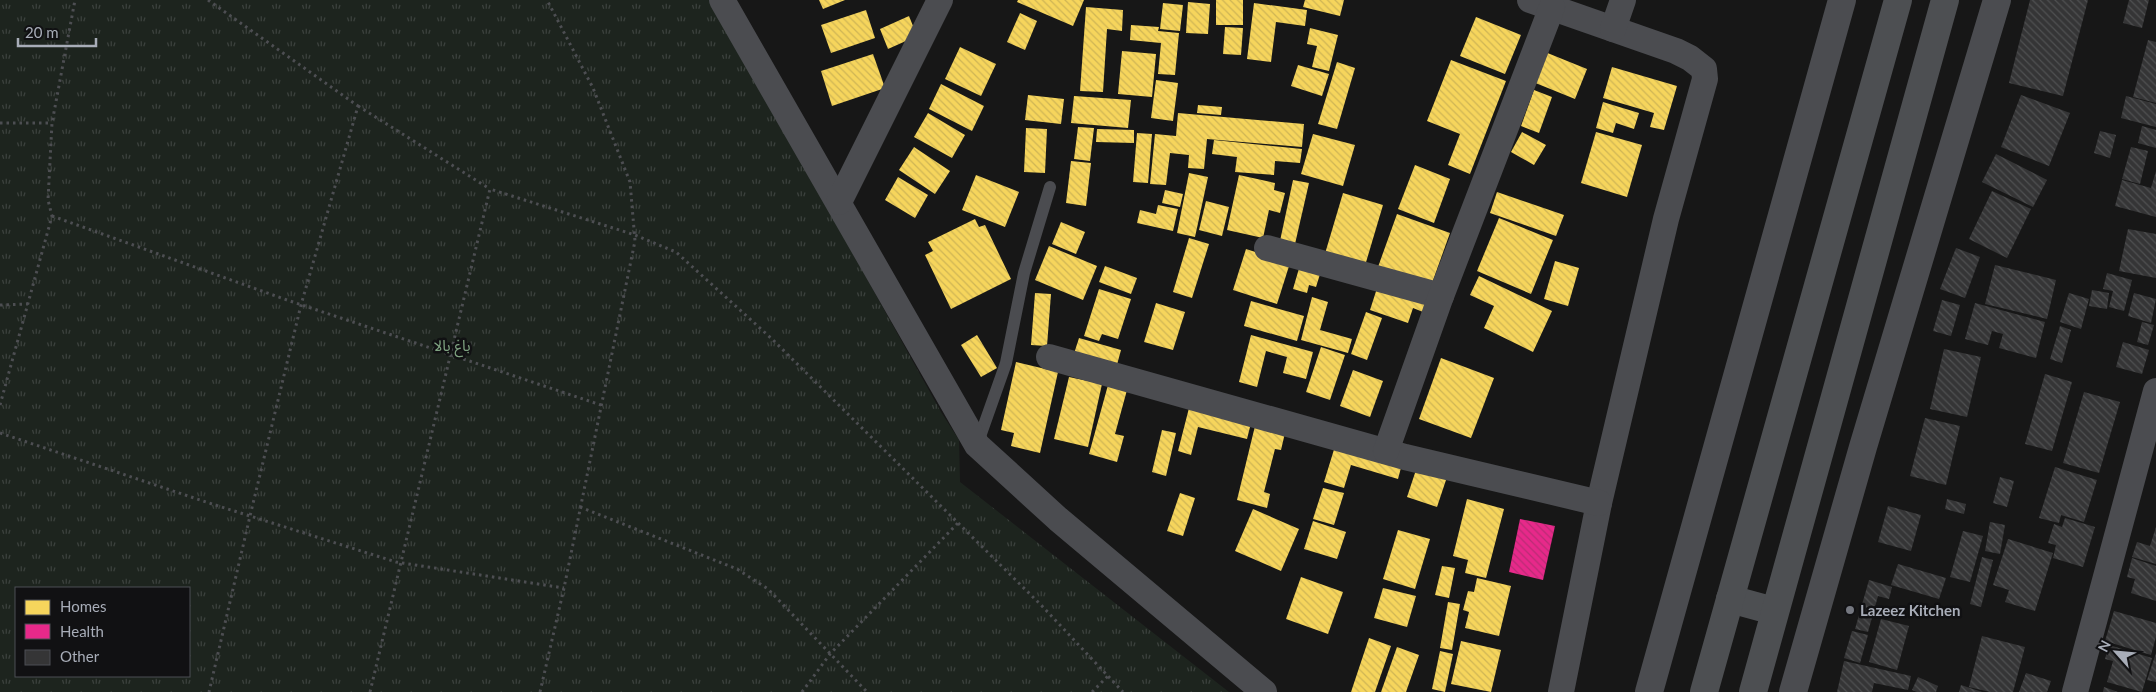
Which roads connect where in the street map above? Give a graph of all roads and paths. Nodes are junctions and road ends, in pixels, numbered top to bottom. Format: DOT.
graph roads {
  1 [pos="75,0"];
  2 [pos="208,0"];
  3 [pos="547,0"];
  4 [pos="722,0"];
  5 [pos="940,0"];
  6 [pos="1623,0"];
  7 [pos="1842,0"];
  8 [pos="1898,0"];
  9 [pos="1945,0"];
  10 [pos="1997,0"];
  11 [pos="1541,4"];
  12 [pos="1613,28"];
  13 [pos="358,106"];
  14 [pos="0,123"];
  15 [pos="52,123"];
  16 [pos="1050,186"];
  17 [pos="490,188"];
  18 [pos="839,202"];
  19 [pos="52,216"];
  20 [pos="635,235"];
  21 [pos="1268,248"];
  22 [pos="1441,296"];
  23 [pos="28,304"];
  24 [pos="0,305"];
  25 [pos="301,305"];
  26 [pos="451,355"];
  27 [pos="1049,357"];
  28 [pos="2156,391"];
  29 [pos="0,405"];
  30 [pos="601,405"];
  31 [pos="0,433"];
  32 [pos="977,445"];
  33 [pos="1386,451"];
  34 [pos="1599,503"];
  35 [pos="580,508"];
  36 [pos="250,516"];
  37 [pos="958,523"];
  38 [pos="400,563"];
  39 [pos="564,588"];
  40 [pos="1730,599"];
  41 [pos="1774,611"];
  42 [pos="830,654"];
  43 [pos="1108,676"];
  44 [pos="209,692"];
  45 [pos="370,692"];
  46 [pos="540,692"];
  47 [pos="802,692"];
  48 [pos="867,692"];
  49 [pos="1092,692"];
  50 [pos="1123,692"];
  51 [pos="1264,692"];
  52 [pos="1561,692"];
  53 [pos="1649,692"];
  54 [pos="1704,692"];
  55 [pos="1753,692"];
  56 [pos="1793,692"];
  57 [pos="2075,692"];
  1 -- 15 [label="path"];
  2 -- 13 [label="path"];
  3 -- 20 [label="path"];
  4 -- 18 [label="street"];
  5 -- 18 [label="street"];
  6 -- 12 [label="street"];
  7 -- 53 [label="street"];
  8 -- 40 [label="main road"];
  9 -- 41 [label="main road"];
  10 -- 56 [label="street"];
  11 -- 12 [label="street"];
  11 -- 22 [label="street"];
  12 -- 34 [label="street"];
  13 -- 17 [label="path"];
  13 -- 25 [label="path"];
  14 -- 15 [label="path"];
  15 -- 19 [label="path"];
  16 -- 32 [label="lane"];
  17 -- 20 [label="path"];
  17 -- 26 [label="path"];
  18 -- 32 [label="street"];
  19 -- 23 [label="path"];
  19 -- 25 [label="path"];
  20 -- 30 [label="path"];
  20 -- 37 [label="path"];
  21 -- 22 [label="street"];
  22 -- 33 [label="street"];
  23 -- 24 [label="path"];
  23 -- 29 [label="path"];
  25 -- 26 [label="path"];
  25 -- 36 [label="path"];
  26 -- 30 [label="path"];
  26 -- 38 [label="path"];
  27 -- 33 [label="street"];
  28 -- 57 [label="street"];
  30 -- 35 [label="path"];
  31 -- 36 [label="path"];
  32 -- 51 [label="street"];
  33 -- 34 [label="street"];
  34 -- 52 [label="street"];
  35 -- 39 [label="path"];
  35 -- 42 [label="path"];
  36 -- 38 [label="path"];
  36 -- 44 [label="path"];
  37 -- 42 [label="path"];
  37 -- 43 [label="path"];
  38 -- 39 [label="path"];
  38 -- 45 [label="path"];
  39 -- 46 [label="path"];
  40 -- 41 [label="main road"];
  40 -- 54 [label="main road"];
  41 -- 55 [label="main road"];
  42 -- 47 [label="path"];
  42 -- 48 [label="path"];
  43 -- 49 [label="path"];
  43 -- 50 [label="path"];
}
